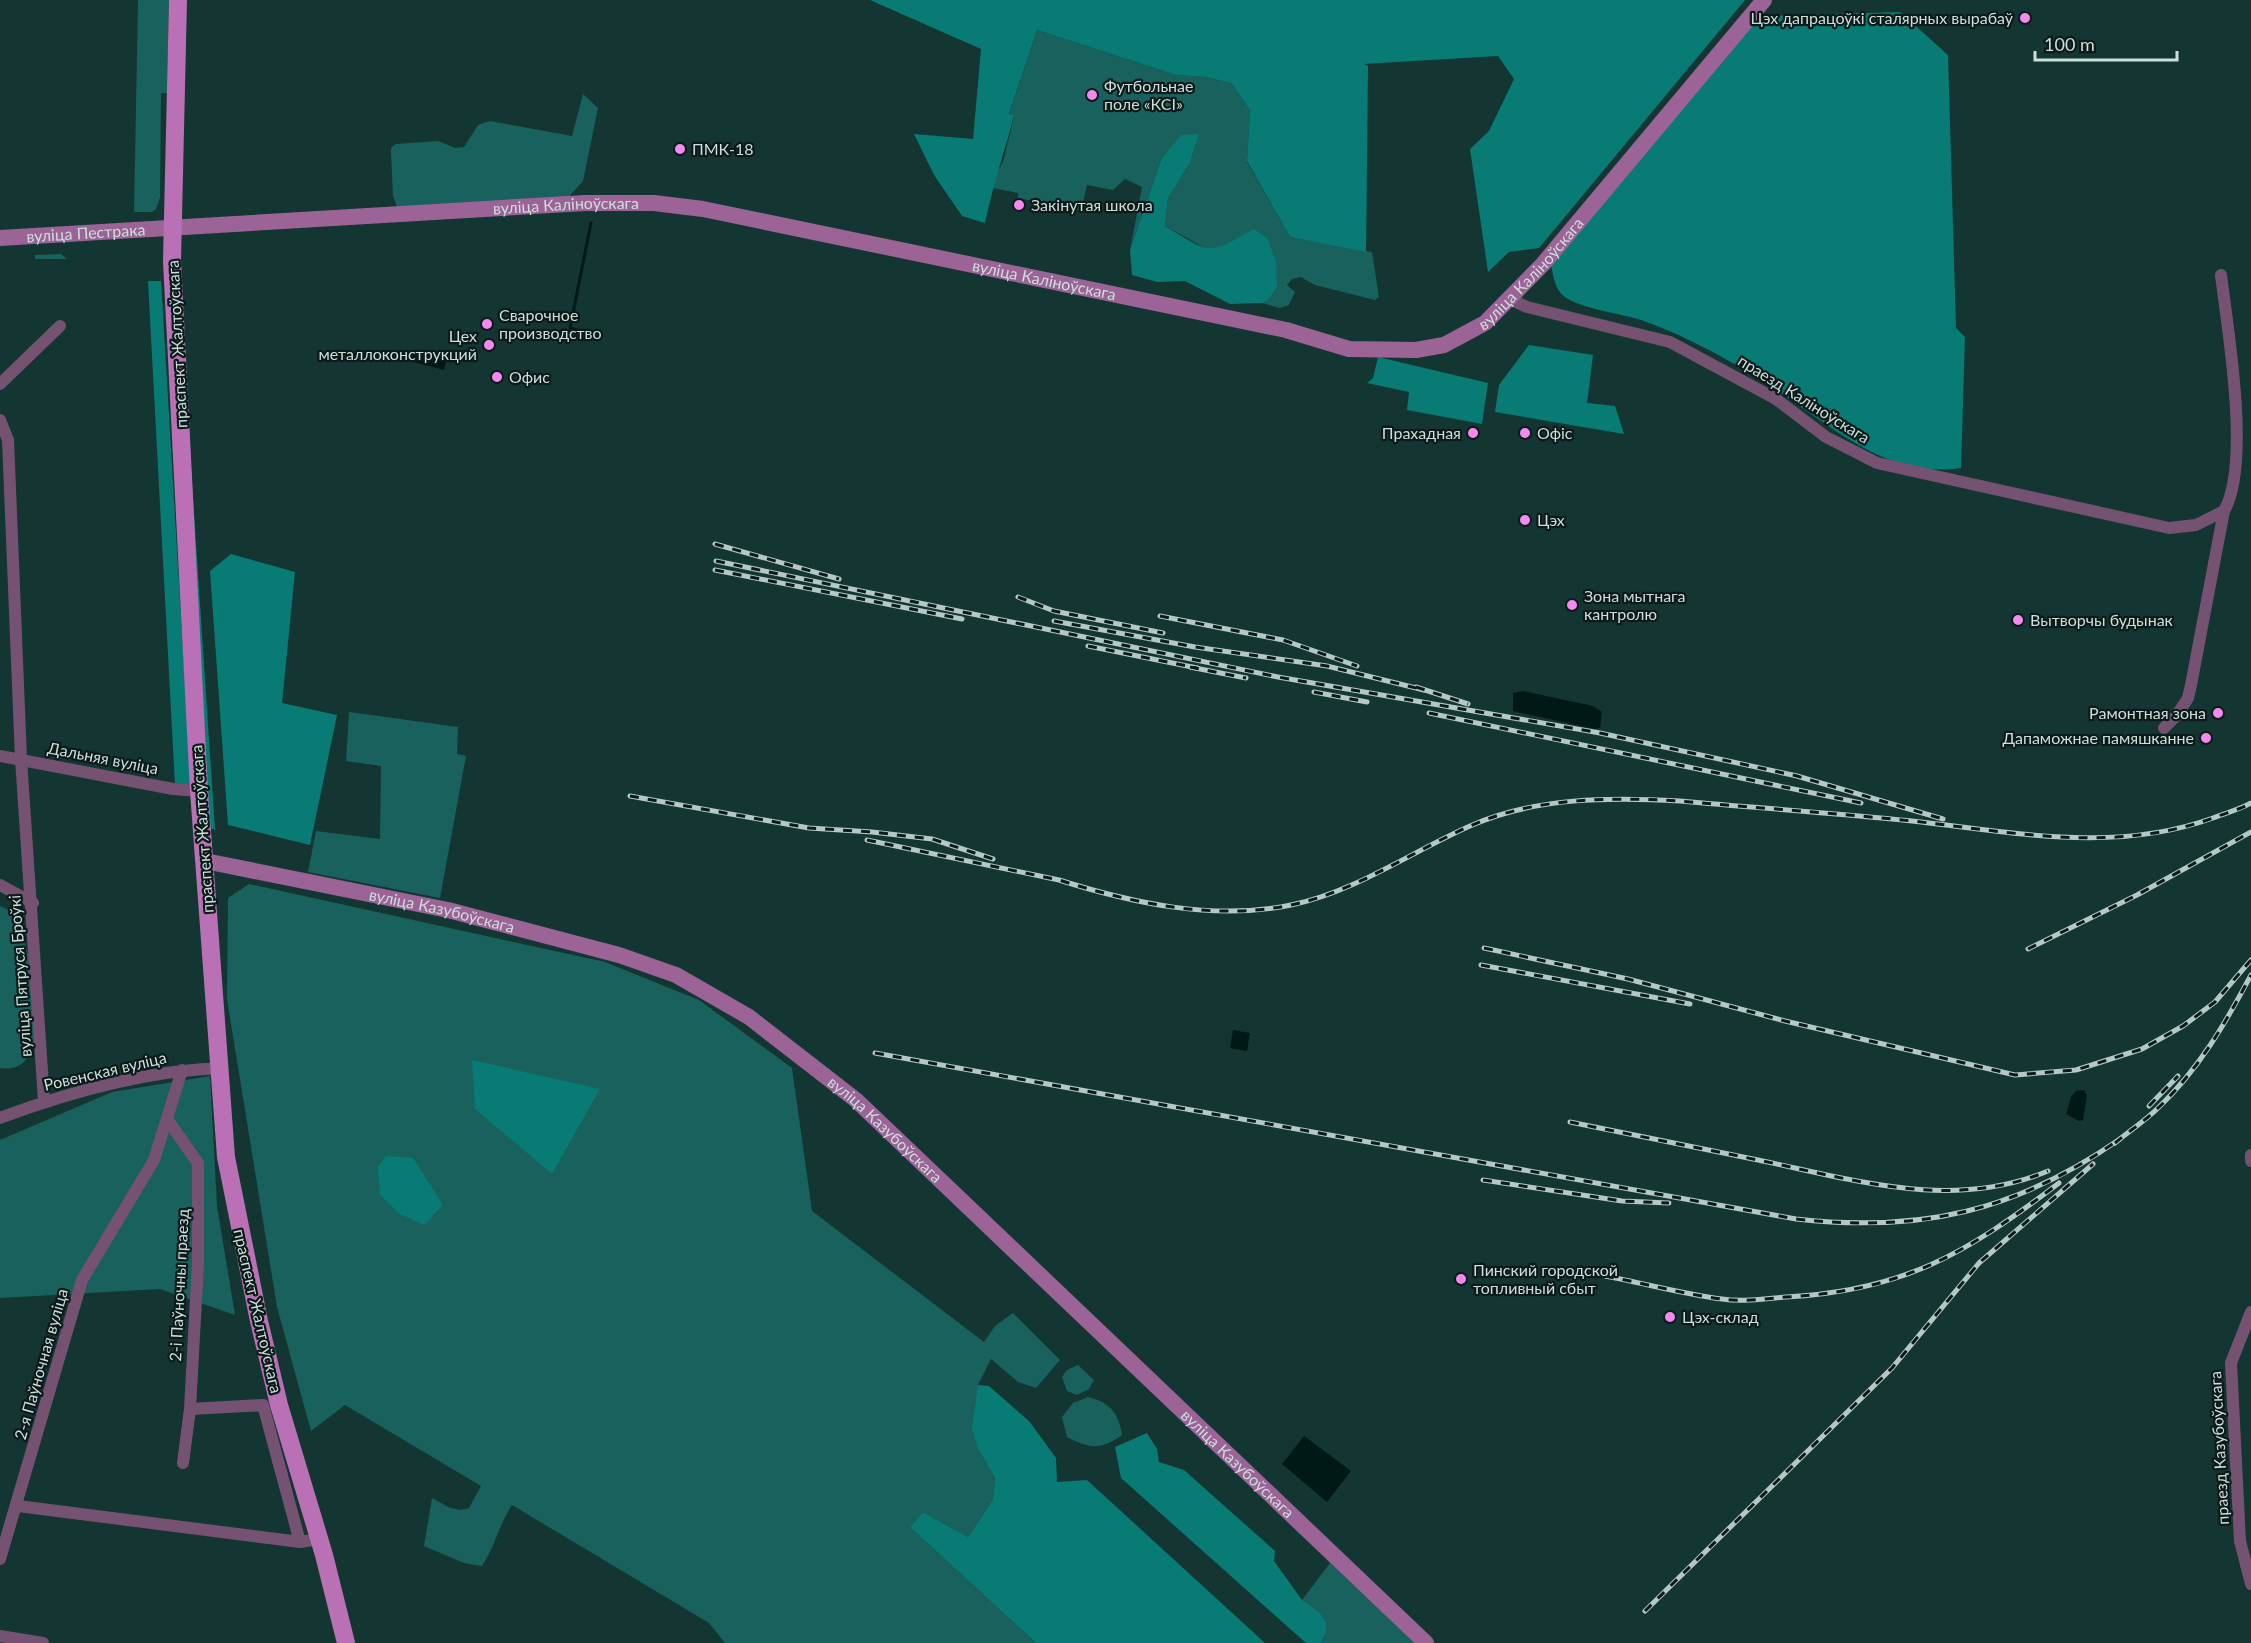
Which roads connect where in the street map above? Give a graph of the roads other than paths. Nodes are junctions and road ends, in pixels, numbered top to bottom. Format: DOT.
graph roads {
  1 [pos="178,0"];
  2 [pos="1764,0"];
  3 [pos="172,229"];
  4 [pos="0,238"];
  5 [pos="2221,275"];
  6 [pos="1510,299"];
  7 [pos="60,326"];
  8 [pos="0,384"];
  9 [pos="0,420"];
  10 [pos="2224,511"];
  11 [pos="2164,728"];
  12 [pos="0,756"];
  13 [pos="21,759"];
  14 [pos="199,791"];
  15 [pos="205,861"];
  16 [pos="0,885"];
  17 [pos="33,903"];
  18 [pos="220,1068"];
  19 [pos="182,1070"];
  20 [pos="44,1101"];
  21 [pos="0,1118"];
  22 [pos="167,1119"];
  23 [pos="2251,1155"];
  24 [pos="2251,1161"];
  25 [pos="2251,1312"];
  26 [pos="190,1409"];
  27 [pos="183,1463"];
  28 [pos="18,1506"];
  29 [pos="319,1539"];
  30 [pos="300,1542"];
  31 [pos="0,1559"];
  32 [pos="2251,1584"];
  33 [pos="0,1636"];
  34 [pos="43,1643"];
  35 [pos="346,1643"];
  36 [pos="1426,1643"];
  1 -- 3 [label="main road, праспект Жалтоўскага"];
  2 -- 6 [label="street, вуліца Каліноўскага"];
  3 -- 4 [label="street, вуліца Пестрака"];
  3 -- 6 [label="street, вуліца Каліноўскага"];
  3 -- 14 [label="main road, праспект Жалтоўскага"];
  5 -- 10 [label="street"];
  6 -- 10 [label="street, праезд Каліноўскага"];
  7 -- 8 [label="street"];
  9 -- 13 [label="street, вуліца Пятруся Броўкі"];
  10 -- 11 [label="street"];
  12 -- 13 [label="street, Дальняя вуліца"];
  13 -- 14 [label="street, Дальняя вуліца"];
  13 -- 17 [label="street, вуліца Пятруся Броўкі"];
  14 -- 15 [label="main road, праспект Жалтоўскага"];
  15 -- 18 [label="main road, праспект Жалтоўскага"];
  15 -- 36 [label="street, вуліца Казубоўскага"];
  16 -- 17 [label="street"];
  17 -- 20 [label="street, вуліца Пятруся Броўкі"];
  18 -- 19 [label="street, Ровенская вуліца"];
  18 -- 29 [label="main road, праспект Жалтоўскага"];
  19 -- 20 [label="street, Ровенская вуліца"];
  19 -- 22 [label="street, 2-я Паўночная вуліца"];
  20 -- 21 [label="street, Ровенская вуліца"];
  22 -- 26 [label="street, 2-і Паўночны праезд"];
  22 -- 28 [label="street, 2-я Паўночная вуліца"];
  23 -- 24 [label="street"];
  25 -- 32 [label="street, праезд Казубоўскага"];
  26 -- 27 [label="street, 2-і Паўночны праезд"];
  26 -- 30 [label="street"];
  28 -- 30 [label="street"];
  28 -- 31 [label="street, 2-я Паўночная вуліца"];
  29 -- 30 [label="street"];
  29 -- 35 [label="main road, праспект Жалтоўскага"];
  33 -- 34 [label="street"];
}
